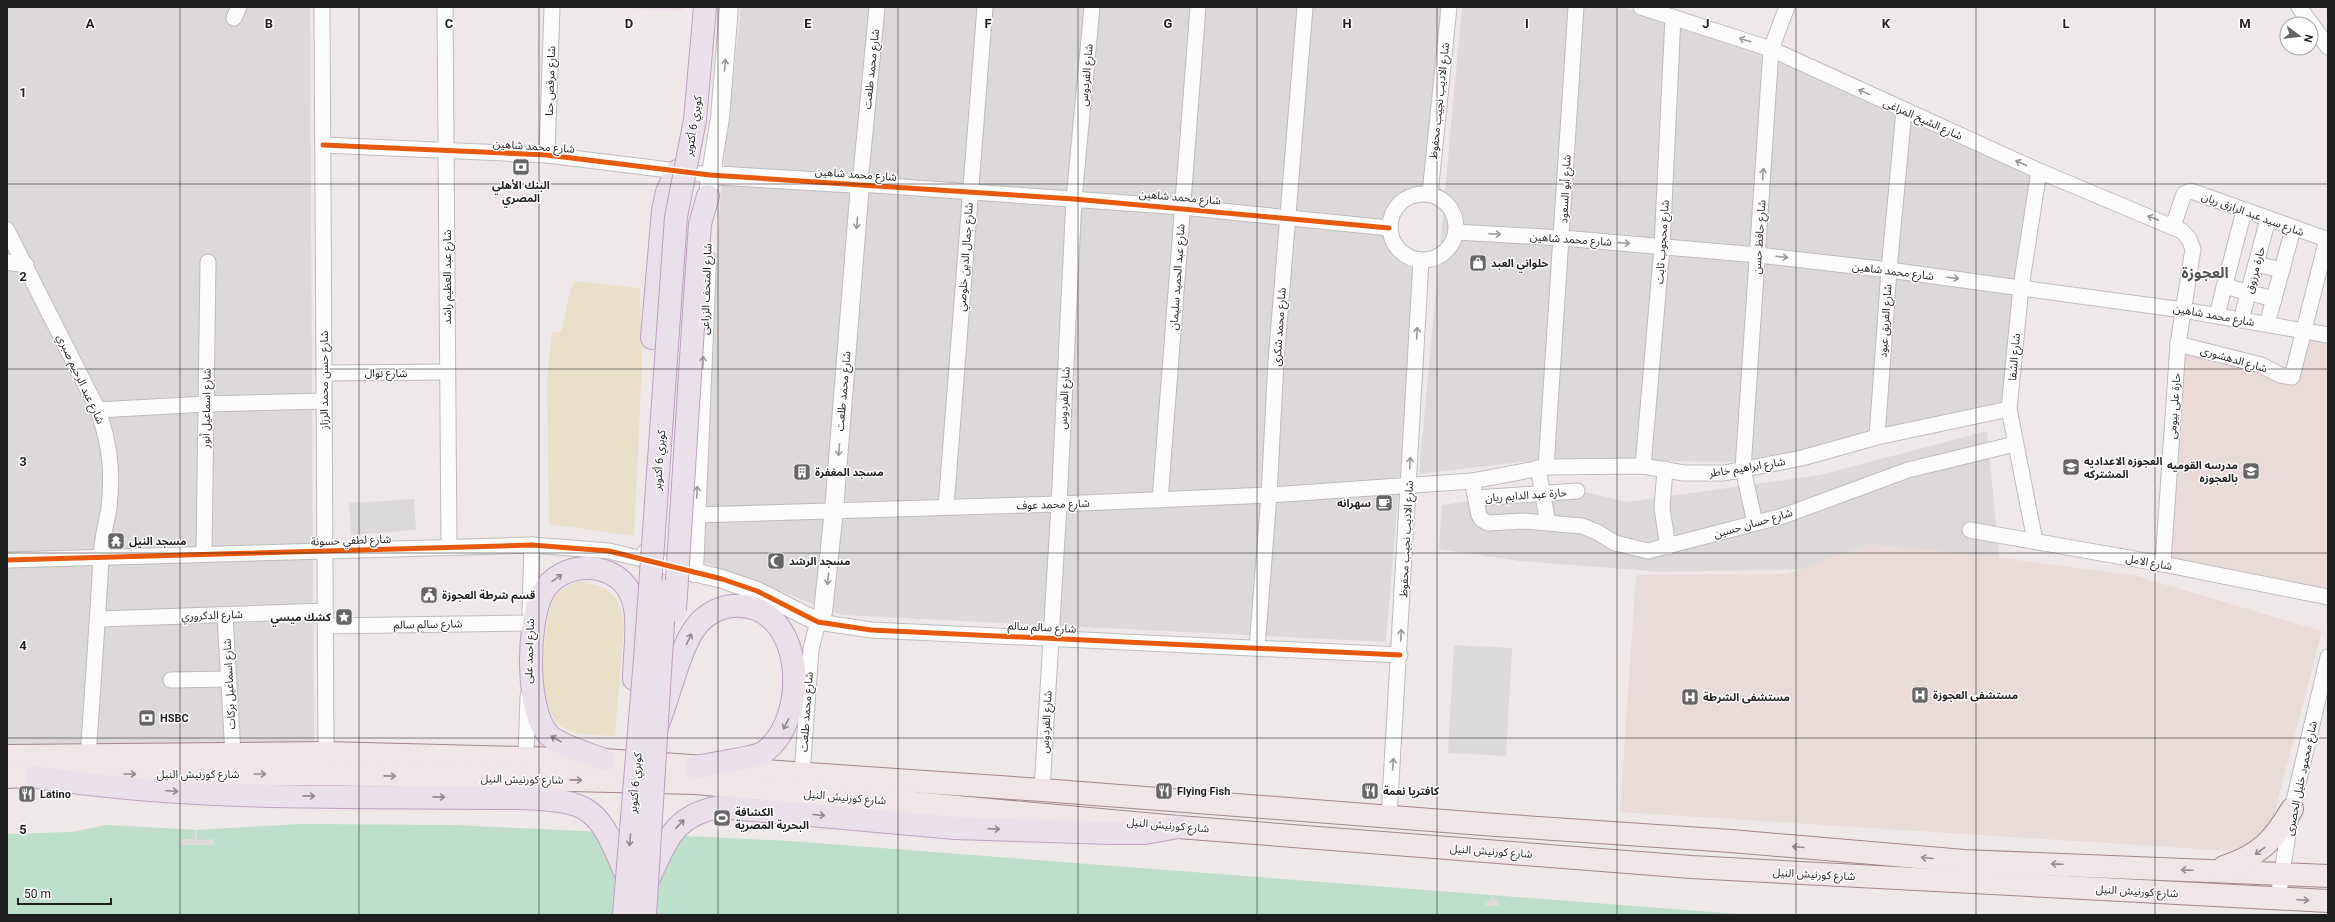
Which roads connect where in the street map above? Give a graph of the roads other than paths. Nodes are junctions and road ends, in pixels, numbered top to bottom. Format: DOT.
graph roads {
  1 [pos="322,7"];
  2 [pos="445,7"];
  3 [pos="552,7"];
  4 [pos="696,7"];
  5 [pos="706,7"];
  6 [pos="718,7"];
  7 [pos="729,7"];
  8 [pos="877,7"];
  9 [pos="985,7"];
  10 [pos="1092,7"];
  11 [pos="1198,7"];
  12 [pos="1305,7"];
  13 [pos="1449,7"];
  14 [pos="1576,7"];
  15 [pos="1641,7"];
  16 [pos="1786,7"];
  17 [pos="2299,7"];
  18 [pos="1673,17"];
  19 [pos="2328,48"];
  20 [pos="1771,49"];
  21 [pos="1904,111"];
  22 [pos="322,145"];
  23 [pos="446,152"];
  24 [pos="547,155"];
  25 [pos="677,171"];
  26 [pos="2039,171"];
  27 [pos="860,184"];
  28 [pos="709,185"];
  29 [pos="970,191"];
  30 [pos="1430,194"];
  31 [pos="1074,198"];
  32 [pos="1182,207"];
  33 [pos="2244,211"];
  34 [pos="1287,217"];
  35 [pos="2268,220"];
  36 [pos="2173,226"];
  37 [pos="1389,228"];
  38 [pos="2293,229"];
  39 [pos="7,230"];
  40 [pos="1456,232"];
  41 [pos="2237,234"];
  42 [pos="1562,238"];
  43 [pos="2262,240"];
  44 [pos="1662,247"];
  45 [pos="2193,249"];
  46 [pos="1758,255"];
  47 [pos="1421,261"];
  48 [pos="7,262"];
  49 [pos="208,262"];
  50 [pos="2256,264"];
  51 [pos="26,265"];
  52 [pos="1889,270"];
  53 [pos="2282,270"];
  54 [pos="2224,286"];
  55 [pos="2021,287"];
  56 [pos="2249,292"];
  57 [pos="2274,299"];
  58 [pos="2183,310"];
  59 [pos="2217,316"];
  60 [pos="2241,320"];
  61 [pos="2267,324"];
  62 [pos="2304,331"];
  63 [pos="2328,335"];
  64 [pos="2178,344"];
  65 [pos="448,372"];
  66 [pos="324,373"];
  67 [pos="324,401"];
  68 [pos="206,404"];
  69 [pos="2009,409"];
  70 [pos="98,410"];
  71 [pos="1877,437"];
  72 [pos="2015,444"];
  73 [pos="1643,466"];
  74 [pos="1542,468"];
  75 [pos="1665,469"];
  76 [pos="1744,469"];
  77 [pos="1472,481"];
  78 [pos="1409,484"];
  79 [pos="1577,491"];
  80 [pos="1269,494"];
  81 [pos="1543,494"];
  82 [pos="1476,498"];
  83 [pos="1160,500"];
  84 [pos="1059,504"];
  85 [pos="946,507"];
  86 [pos="834,510"];
  87 [pos="696,515"];
  88 [pos="1488,523"];
  89 [pos="1548,523"];
  90 [pos="1755,523"];
  91 [pos="1970,530"];
  92 [pos="2035,541"];
  93 [pos="532,545"];
  94 [pos="449,547"];
  95 [pos="1668,547"];
  96 [pos="325,551"];
  97 [pos="204,554"];
  98 [pos="101,558"];
  99 [pos="7,560"];
  100 [pos="646,560"];
  101 [pos="2163,564"];
  102 [pos="694,573"];
  103 [pos="2328,597"];
  104 [pos="225,615"];
  105 [pos="533,616"];
  106 [pos="326,618"];
  107 [pos="99,619"];
  108 [pos="818,622"];
  109 [pos="1051,637"];
  110 [pos="1257,648"];
  111 [pos="1400,656"];
  112 [pos="2328,657"];
  113 [pos="645,659"];
  114 [pos="229,679"];
  115 [pos="171,680"];
  116 [pos="659,689"];
  117 [pos="2322,709"];
  118 [pos="648,729"];
  119 [pos="326,753"];
  120 [pos="88,754"];
  121 [pos="233,754"];
  122 [pos="7,756"];
  123 [pos="526,757"];
  124 [pos="604,760"];
  125 [pos="696,767"];
  126 [pos="802,774"];
  127 [pos="7,777"];
  128 [pos="36,777"];
  129 [pos="1042,790"];
  130 [pos="2292,809"];
  131 [pos="1389,817"];
  132 [pos="1178,826"];
  133 [pos="1704,840"];
  134 [pos="1731,841"];
  135 [pos="1691,867"];
  136 [pos="1740,870"];
  137 [pos="2215,871"];
  138 [pos="2282,874"];
  139 [pos="2328,876"];
  140 [pos="626,877"];
  141 [pos="647,882"];
  142 [pos="2278,898"];
  143 [pos="2328,901"];
  144 [pos="624,915"];
  145 [pos="645,915"];
  1 -- 22 [label="street, شارع حسن محمد الرزاز"];
  2 -- 23 [label="street, شارع عبد العظيم راشد"];
  3 -- 24 [label="street, شارع مرقص حنا"];
  4 -- 25 [label="street"];
  5 -- 113 [label="highway, كوبري 6 أكتوبر, bridge"];
  6 -- 116 [label="highway, كوبري 6 أكتوبر, bridge"];
  28 -- 7 [label="street, شارع المتحف الزراعى, one-way"];
  8 -- 27 [label="street, شارع محمد طلعت"];
  9 -- 29 [label="street, شارع جمال الدين خلوصي"];
  10 -- 31 [label="street, شارع الفردوس"];
  11 -- 32 [label="street, شارع عبد الحميد سليمان"];
  12 -- 34 [label="street, شارع محمد شكرى"];
  13 -- 30 [label="street, شارع الاديب نجيب محفوظ"];
  14 -- 42 [label="street, شارع أبو السعود"];
  15 -- 18 [label="street, شارع الشيخ المراغى"];
  16 -- 20 [label="street, شارع حافظ حسن"];
  17 -- 19 [label="street"];
  20 -- 18 [label="street, شارع الشيخ المراغى, one-way"];
  18 -- 44 [label="street, شارع محجوب ثابت"];
  21 -- 20 [label="street, شارع الشيخ المراغى, one-way"];
  46 -- 20 [label="street, شارع حافظ حسن, one-way"];
  26 -- 21 [label="street, شارع الشيخ المراغى, one-way"];
  21 -- 52 [label="street, شارع الفريق عبود"];
  22 -- 23 [label="street, شارع محمد شاهين"];
  22 -- 66 [label="street, شارع حسن محمد الرزاز"];
  23 -- 24 [label="street, شارع محمد شاهين"];
  23 -- 65 [label="street, شارع عبد العظيم راشد"];
  24 -- 25 [label="street, شارع محمد شاهين"];
  25 -- 28 [label="street, شارع محمد شاهين"];
  25 -- 100 [label="street"];
  25 -- 113 [label="highway, bridge"];
  36 -- 26 [label="street, شارع الشيخ المراغى, one-way"];
  26 -- 55 [label="street, شارع الشفا"];
  27 -- 28 [label="street, شارع محمد شاهين"];
  27 -- 29 [label="street, شارع محمد شاهين"];
  27 -- 86 [label="street, شارع محمد طلعت, one-way"];
  87 -- 28 [label="street, شارع المتحف الزراعى, one-way"];
  28 -- 116 [label="highway, bridge"];
  29 -- 31 [label="street, شارع محمد شاهين"];
  29 -- 85 [label="street, شارع جمال الدين خلوصي"];
  30 -- 37 [label="street"];
  30 -- 40 [label="street"];
  31 -- 32 [label="street, شارع محمد شاهين"];
  31 -- 84 [label="street, شارع الفردوس"];
  32 -- 34 [label="street, شارع محمد شاهين"];
  32 -- 83 [label="street, شارع عبد الحميد سليمان"];
  33 -- 35 [label="street, شارع سيد عبد الرازق ريان"];
  33 -- 36 [label="street, شارع سيد عبد الرازق ريان"];
  33 -- 41 [label="street"];
  34 -- 37 [label="street, شارع محمد شاهين"];
  34 -- 80 [label="street, شارع محمد شكرى"];
  35 -- 38 [label="street, شارع سيد عبد الرازق ريان"];
  35 -- 43 [label="street, حارة مرزوق"];
  36 -- 45 [label="street, شارع الشيخ المراغى"];
  37 -- 47 [label="street"];
  38 -- 53 [label="street"];
  38 -- 62 [label="street, شارع سيد عبد الرازق ريان"];
  39 -- 51 [label="street, شارع عبد الرحيم صبري"];
  40 -- 42 [label="street, شارع محمد شاهين, one-way"];
  40 -- 47 [label="street"];
  41 -- 43 [label="street"];
  41 -- 54 [label="street"];
  42 -- 44 [label="street, شارع محمد شاهين, one-way"];
  42 -- 74 [label="street, شارع أبو السعود"];
  43 -- 50 [label="street, حارة مرزوق"];
  44 -- 46 [label="street, شارع محمد شاهين"];
  44 -- 73 [label="street, شارع محجوب ثابت"];
  45 -- 58 [label="street, حارة على بيومى"];
  46 -- 52 [label="street, شارع محمد شاهين, one-way"];
  46 -- 76 [label="street, شارع حافظ حسن"];
  78 -- 47 [label="street, شارع الاديب نجيب محفوظ, one-way"];
  48 -- 51 [label="street"];
  49 -- 68 [label="street, شارع اسماعيل أنور"];
  50 -- 53 [label="street"];
  50 -- 56 [label="street, حارة مرزوق"];
  51 -- 70 [label="street, شارع عبد الرحيم صبري"];
  52 -- 55 [label="street, شارع محمد شاهين, one-way"];
  52 -- 71 [label="street, شارع الفريق عبود"];
  53 -- 57 [label="street"];
  54 -- 56 [label="street"];
  54 -- 59 [label="street"];
  55 -- 58 [label="street, شارع محمد شاهين"];
  55 -- 69 [label="street, شارع الشفا"];
  56 -- 57 [label="street"];
  56 -- 60 [label="street, حارة مرزوق"];
  57 -- 61 [label="street"];
  58 -- 59 [label="street, شارع محمد شاهين"];
  58 -- 64 [label="street, حارة على بيومى"];
  59 -- 60 [label="street, شارع محمد شاهين"];
  60 -- 61 [label="street, شارع محمد شاهين"];
  61 -- 62 [label="street, شارع محمد شاهين"];
  62 -- 63 [label="street, شارع محمد شاهين"];
  62 -- 64 [label="street, شارع الدهشورى"];
  64 -- 101 [label="street, حارة على بيومى"];
  65 -- 66 [label="street, شارع نوال"];
  65 -- 94 [label="street, شارع عبد العظيم راشد"];
  66 -- 67 [label="street, شارع حسن محمد الرزاز"];
  67 -- 68 [label="street"];
  67 -- 96 [label="street, شارع حسن محمد الرزاز"];
  68 -- 70 [label="street"];
  68 -- 97 [label="street, شارع اسماعيل أنور"];
  69 -- 71 [label="street, شارع ابراهيم خاطر"];
  69 -- 72 [label="street, شارع الشفا"];
  70 -- 98 [label="street, شارع عبد الرحيم صبري"];
  71 -- 76 [label="street, شارع ابراهيم خاطر"];
  72 -- 90 [label="street, شارع حسان حسين"];
  72 -- 92 [label="street, شارع الشفا"];
  73 -- 74 [label="street, شارع ابراهيم خاطر"];
  73 -- 75 [label="street, شارع ابراهيم خاطر"];
  74 -- 77 [label="street, شارع ابراهيم خاطر"];
  74 -- 81 [label="street, شارع أبو السعود"];
  75 -- 76 [label="street, شارع ابراهيم خاطر"];
  75 -- 95 [label="street"];
  76 -- 90 [label="street, شارع حافظ حسن"];
  77 -- 78 [label="street, شارع ابراهيم خاطر"];
  77 -- 82 [label="street, حارة عبد الدايم ريان"];
  78 -- 80 [label="street, شارع محمد عوف"];
  111 -- 78 [label="street, شارع الاديب نجيب محفوظ, one-way"];
  79 -- 81 [label="street, حارة عبد الدايم ريان"];
  80 -- 83 [label="street, شارع محمد عوف"];
  80 -- 110 [label="street, شارع محمد شكرى"];
  81 -- 82 [label="street, حارة عبد الدايم ريان"];
  81 -- 89 [label="street, شارع أبو السعود"];
  82 -- 88 [label="street, حارة عبد الدايم ريان"];
  83 -- 84 [label="street, شارع محمد عوف"];
  84 -- 85 [label="street, شارع محمد عوف"];
  84 -- 109 [label="street, شارع الفردوس"];
  85 -- 86 [label="street, شارع محمد عوف"];
  86 -- 87 [label="street, شارع محمد عوف"];
  86 -- 108 [label="street, شارع محمد طلعت, one-way"];
  87 -- 102 [label="street, شارع المتحف الزراعى"];
  88 -- 89 [label="street, شارع حسان حسين"];
  89 -- 95 [label="street, شارع حسان حسين"];
  90 -- 95 [label="street, شارع حسان حسين"];
  91 -- 92 [label="street, شارع الامل"];
  92 -- 101 [label="street, شارع الامل"];
  93 -- 94 [label="street, شارع لطفي حسونة"];
  93 -- 100 [label="street, شارع لطفي حسونة"];
  93 -- 105 [label="street, شارع احمد على"];
  94 -- 96 [label="street, شارع لطفي حسونة"];
  96 -- 97 [label="street, شارع لطفي حسونة"];
  96 -- 106 [label="street, شارع حسن محمد الرزاز"];
  97 -- 98 [label="street, شارع لطفي حسونة"];
  98 -- 99 [label="street, شارع لطفي حسونة"];
  98 -- 107 [label="street, شارع عبد الرحيم صبري"];
  100 -- 102 [label="street, شارع لطفي حسونة"];
  101 -- 103 [label="street, شارع الامل"];
  102 -- 108 [label="street, شارع سالم سالم"];
  104 -- 106 [label="street, شارع الدكروري"];
  104 -- 107 [label="street, شارع الدكروري"];
  104 -- 114 [label="street, شارع اسماعيل بركات"];
  105 -- 106 [label="street, شارع سالم سالم"];
  105 -- 118 [label="highway, one-way, bridge"];
  105 -- 123 [label="street, شارع احمد على"];
  124 -- 105 [label="highway, one-way"];
  106 -- 119 [label="street, شارع حسن محمد الرزاز"];
  107 -- 120 [label="street, شارع عبد الرحيم صبري"];
  108 -- 109 [label="street, شارع سالم سالم"];
  108 -- 126 [label="street, شارع محمد طلعت"];
  109 -- 110 [label="street, شارع سالم سالم"];
  109 -- 129 [label="street, شارع الفردوس"];
  110 -- 111 [label="street, شارع سالم سالم"];
  131 -- 111 [label="street, شارع الاديب نجيب محفوظ, one-way"];
  112 -- 117 [label="street, شارع محمود خليل الحصرى"];
  113 -- 118 [label="highway, كوبري 6 أكتوبر, bridge"];
  114 -- 115 [label="street"];
  114 -- 121 [label="street, شارع اسماعيل بركات"];
  116 -- 118 [label="highway, كوبري 6 أكتوبر, bridge"];
  117 -- 130 [label="street, شارع محمود خليل الحصرى"];
  118 -- 125 [label="highway, one-way"];
  118 -- 140 [label="highway, كوبري 6 أكتوبر, one-way, bridge"];
  118 -- 141 [label="highway, كوبري 6 أكتوبر, bridge"];
  119 -- 121 [label="main road, شارع كورنيش النيل"];
  119 -- 123 [label="main road, شارع كورنيش النيل"];
  120 -- 121 [label="main road, شارع كورنيش النيل"];
  120 -- 122 [label="main road, شارع كورنيش النيل"];
  123 -- 124 [label="main road, شارع كورنيش النيل"];
  124 -- 125 [label="main road, شارع كورنيش النيل"];
  125 -- 126 [label="main road, شارع كورنيش النيل"];
  126 -- 129 [label="main road, شارع كورنيش النيل"];
  127 -- 128 [label="main road, شارع كورنيش النيل"];
  128 -- 132 [label="main road, شارع كورنيش النيل, one-way"];
  128 -- 140 [label="highway, one-way"];
  129 -- 131 [label="main road, شارع كورنيش النيل"];
  130 -- 137 [label="main road, one-way"];
  130 -- 138 [label="street, شارع محمود خليل الحصرى"];
  131 -- 133 [label="main road, شارع كورنيش النيل"];
  132 -- 135 [label="main road, شارع كورنيش النيل"];
  141 -- 132 [label="highway, one-way"];
  133 -- 134 [label="main road, شارع كورنيش النيل"];
  133 -- 135 [label="main road"];
  134 -- 136 [label="main road"];
  137 -- 134 [label="main road, شارع كورنيش النيل, one-way"];
  135 -- 136 [label="main road, شارع كورنيش النيل"];
  136 -- 142 [label="main road, شارع كورنيش النيل"];
  137 -- 138 [label="main road, شارع كورنيش النيل"];
  138 -- 139 [label="main road, شارع كورنيش النيل"];
  138 -- 142 [label="street, شارع محمود خليل الحصرى"];
  140 -- 144 [label="highway, كوبري 6 أكتوبر, bridge"];
  141 -- 145 [label="highway, كوبري 6 أكتوبر, bridge"];
  142 -- 143 [label="main road, شارع كورنيش النيل, one-way"];
}
